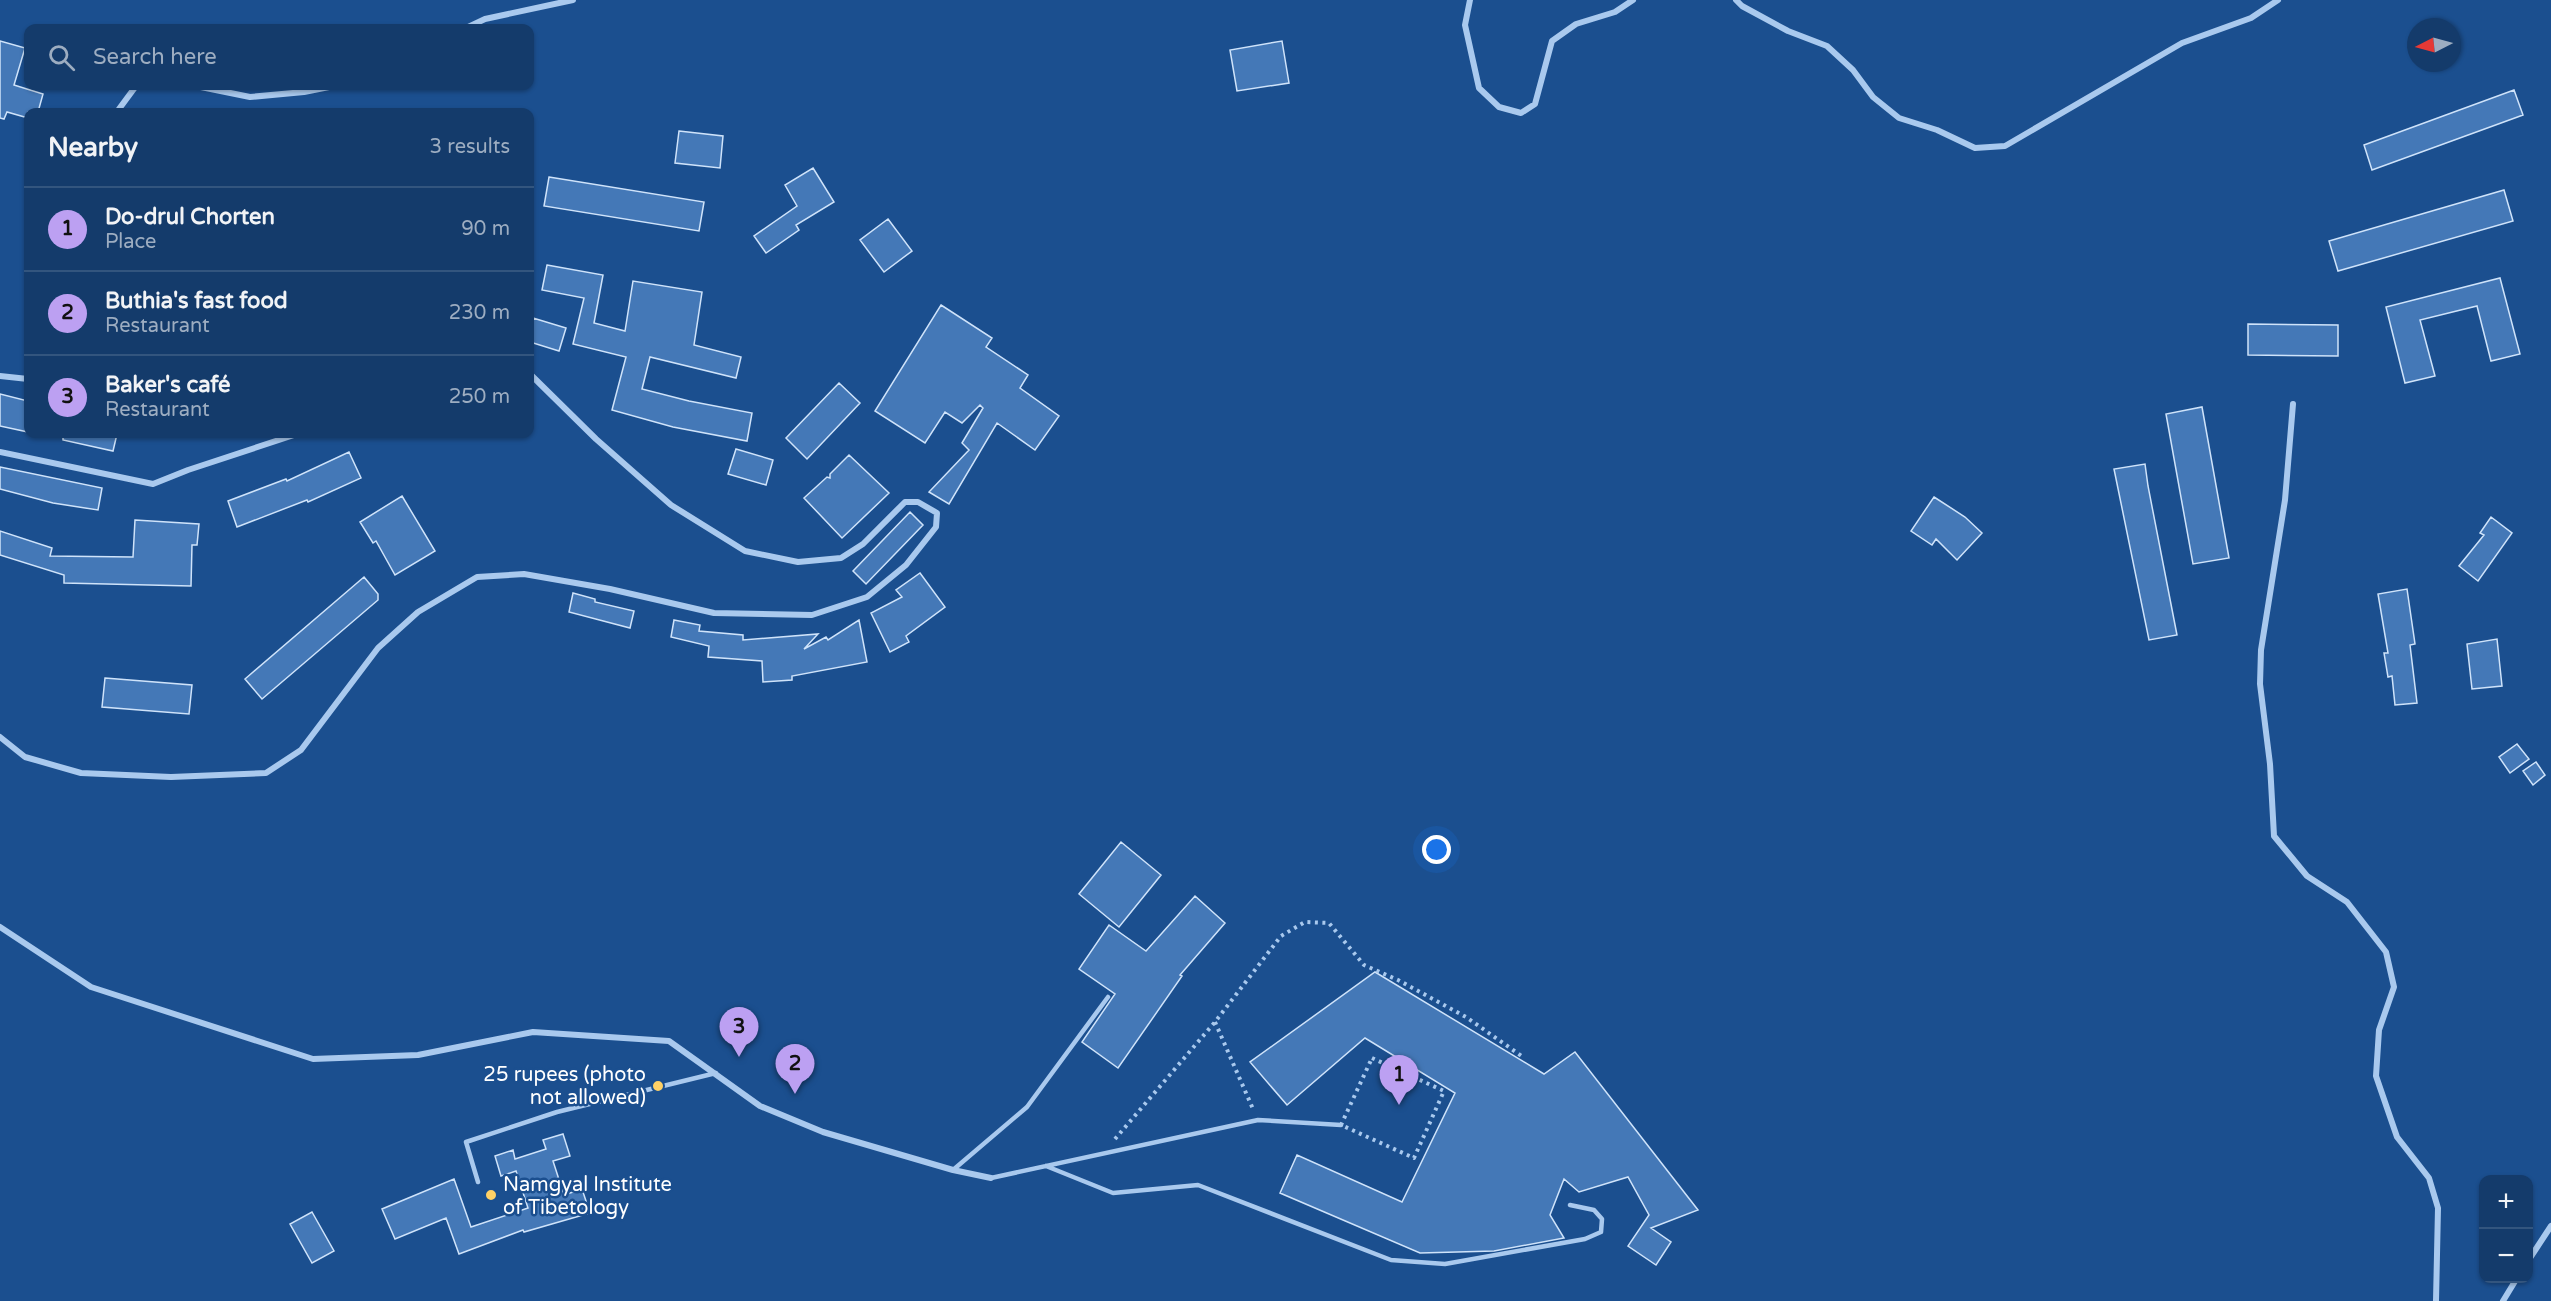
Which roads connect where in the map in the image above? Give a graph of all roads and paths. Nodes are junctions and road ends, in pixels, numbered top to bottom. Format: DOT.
graph roads {
  1 [pos="573,0"];
  2 [pos="1470,0"];
  3 [pos="1633,0"];
  4 [pos="1736,0"];
  5 [pos="2278,0"];
  6 [pos="474,24"];
  7 [pos="133,90"];
  8 [pos="216,90"];
  9 [pos="314,90"];
  10 [pos="120,108"];
  11 [pos="0,376"];
  12 [pos="534,377"];
  13 [pos="24,379"];
  14 [pos="2293,404"];
  15 [pos="285,438"];
  16 [pos="0,452"];
  17 [pos="0,737"];
  18 [pos="0,927"];
  19 [pos="1107,997"];
  20 [pos="1215,1022"];
  21 [pos="1523,1057"];
  22 [pos="716,1073"];
  23 [pos="1258,1120"];
  24 [pos="1341,1125"];
  25 [pos="1103,1154"];
  26 [pos="1046,1166"];
  27 [pos="953,1170"];
  28 [pos="992,1178"];
  29 [pos="478,1182"];
  30 [pos="1570,1205"];
  31 [pos="2551,1226"];
  32 [pos="2533,1255"];
  33 [pos="2514,1283"];
  34 [pos="2436,1301"];
  35 [pos="2503,1301"];
  1 -- 6 [label="street"];
  2 -- 3 [label="street"];
  4 -- 5 [label="street"];
  7 -- 10 [label="street"];
  8 -- 9 [label="street"];
  11 -- 13 [label="street"];
  12 -- 17 [label="street"];
  14 -- 34 [label="street"];
  15 -- 16 [label="street"];
  18 -- 22 [label="street"];
  19 -- 27 [label="lane"];
  20 -- 21 [label="path"];
  20 -- 23 [label="path"];
  20 -- 25 [label="path"];
  22 -- 27 [label="street"];
  22 -- 29 [label="lane"];
  23 -- 24 [label="lane"];
  23 -- 25 [label="lane"];
  24 -- 24 [label="path"];
  25 -- 26 [label="lane"];
  26 -- 28 [label="lane"];
  26 -- 30 [label="lane"];
  27 -- 28 [label="street"];
  31 -- 32 [label="street"];
  33 -- 35 [label="street"];
}
